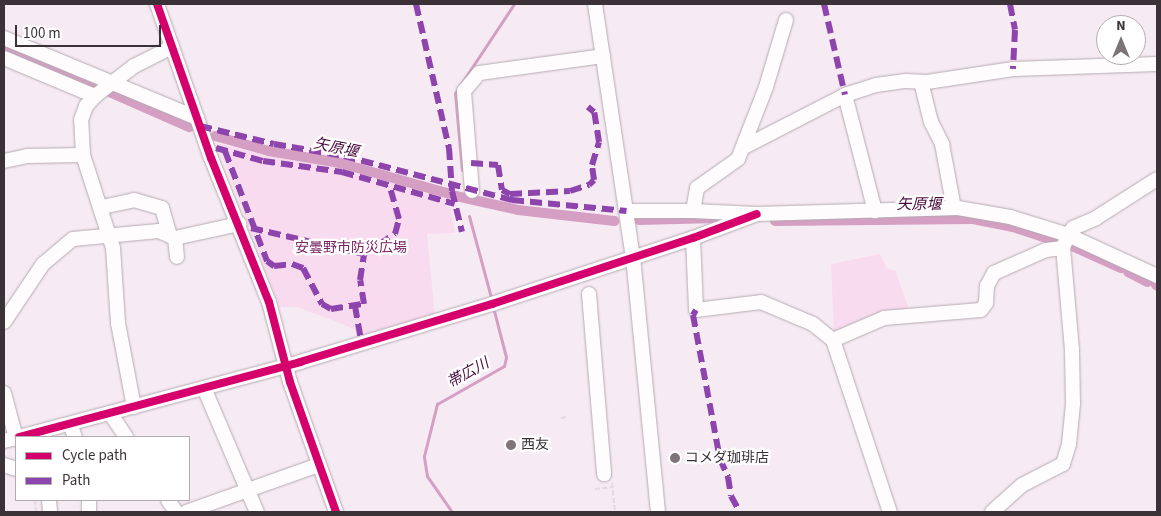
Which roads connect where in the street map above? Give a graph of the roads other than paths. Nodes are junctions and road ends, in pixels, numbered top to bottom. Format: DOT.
graph roads {
  1 [pos="157,4"];
  2 [pos="595,4"];
  3 [pos="786,20"];
  4 [pos="4,38"];
  5 [pos="172,47"];
  6 [pos="603,56"];
  7 [pos="4,58"];
  8 [pos="1157,64"];
  9 [pos="921,82"];
  10 [pos="111,83"];
  11 [pos="845,95"];
  12 [pos="95,96"];
  13 [pos="197,118"];
  14 [pos="744,147"];
  15 [pos="83,155"];
  16 [pos="4,161"];
  17 [pos="1157,179"];
  18 [pos="472,191"];
  19 [pos="102,207"];
  20 [pos="954,208"];
  21 [pos="626,211"];
  22 [pos="693,211"];
  23 [pos="875,211"];
  24 [pos="757,214"];
  25 [pos="239,224"];
  26 [pos="110,234"];
  27 [pos="1068,235"];
  28 [pos="173,237"];
  29 [pos="693,238"];
  30 [pos="1063,248"];
  31 [pos="177,257"];
  32 [pos="633,257"];
  33 [pos="1157,276"];
  34 [pos="589,294"];
  35 [pos="4,322"];
  36 [pos="833,340"];
  37 [pos="286,366"];
  38 [pos="204,388"];
  39 [pos="4,393"];
  40 [pos="134,407"];
  41 [pos="110,413"];
  42 [pos="70,424"];
  43 [pos="49,433"];
  44 [pos="16,436"];
  45 [pos="30,436"];
  46 [pos="75,436"];
  47 [pos="125,436"];
  48 [pos="319,465"];
  49 [pos="604,474"];
  50 [pos="247,489"];
  51 [pos="169,501"];
  52 [pos="176,512"];
  53 [pos="186,512"];
  54 [pos="257,512"];
  55 [pos="336,512"];
  56 [pos="658,512"];
  57 [pos="890,512"];
  58 [pos="992,512"];
  1 -- 5 [label="street"];
  2 -- 6 [label="street"];
  3 -- 14 [label="street"];
  4 -- 10 [label="street"];
  5 -- 10 [label="street"];
  5 -- 13 [label="street"];
  6 -- 18 [label="street"];
  6 -- 21 [label="street"];
  7 -- 12 [label="street"];
  8 -- 9 [label="street"];
  9 -- 11 [label="street"];
  9 -- 20 [label="street"];
  10 -- 12 [label="street"];
  10 -- 13 [label="street"];
  11 -- 14 [label="street"];
  11 -- 23 [label="street"];
  12 -- 15 [label="street"];
  13 -- 25 [label="street"];
  14 -- 22 [label="street"];
  15 -- 16 [label="street"];
  15 -- 19 [label="street"];
  17 -- 27 [label="street"];
  19 -- 26 [label="street"];
  19 -- 28 [label="street"];
  20 -- 23 [label="street"];
  20 -- 27 [label="street"];
  21 -- 22 [label="street"];
  21 -- 32 [label="street"];
  22 -- 24 [label="street"];
  23 -- 24 [label="street"];
  24 -- 29 [label="street"];
  25 -- 28 [label="street"];
  25 -- 37 [label="street"];
  26 -- 28 [label="street"];
  26 -- 35 [label="street"];
  26 -- 40 [label="street"];
  27 -- 30 [label="street"];
  27 -- 33 [label="street"];
  28 -- 31 [label="street"];
  29 -- 32 [label="street"];
  29 -- 36 [label="street"];
  30 -- 36 [label="street"];
  30 -- 58 [label="street"];
  32 -- 37 [label="street"];
  32 -- 56 [label="street"];
  34 -- 49 [label="street"];
  36 -- 57 [label="street"];
  37 -- 38 [label="street"];
  37 -- 48 [label="street"];
  38 -- 40 [label="street"];
  38 -- 50 [label="street"];
  39 -- 44 [label="street"];
  40 -- 41 [label="street"];
  41 -- 42 [label="street"];
  41 -- 47 [label="street"];
  42 -- 43 [label="street"];
  42 -- 46 [label="street"];
  43 -- 45 [label="street"];
  48 -- 50 [label="street"];
  48 -- 55 [label="street"];
  50 -- 53 [label="street"];
  50 -- 54 [label="street"];
  51 -- 52 [label="street"];
}
